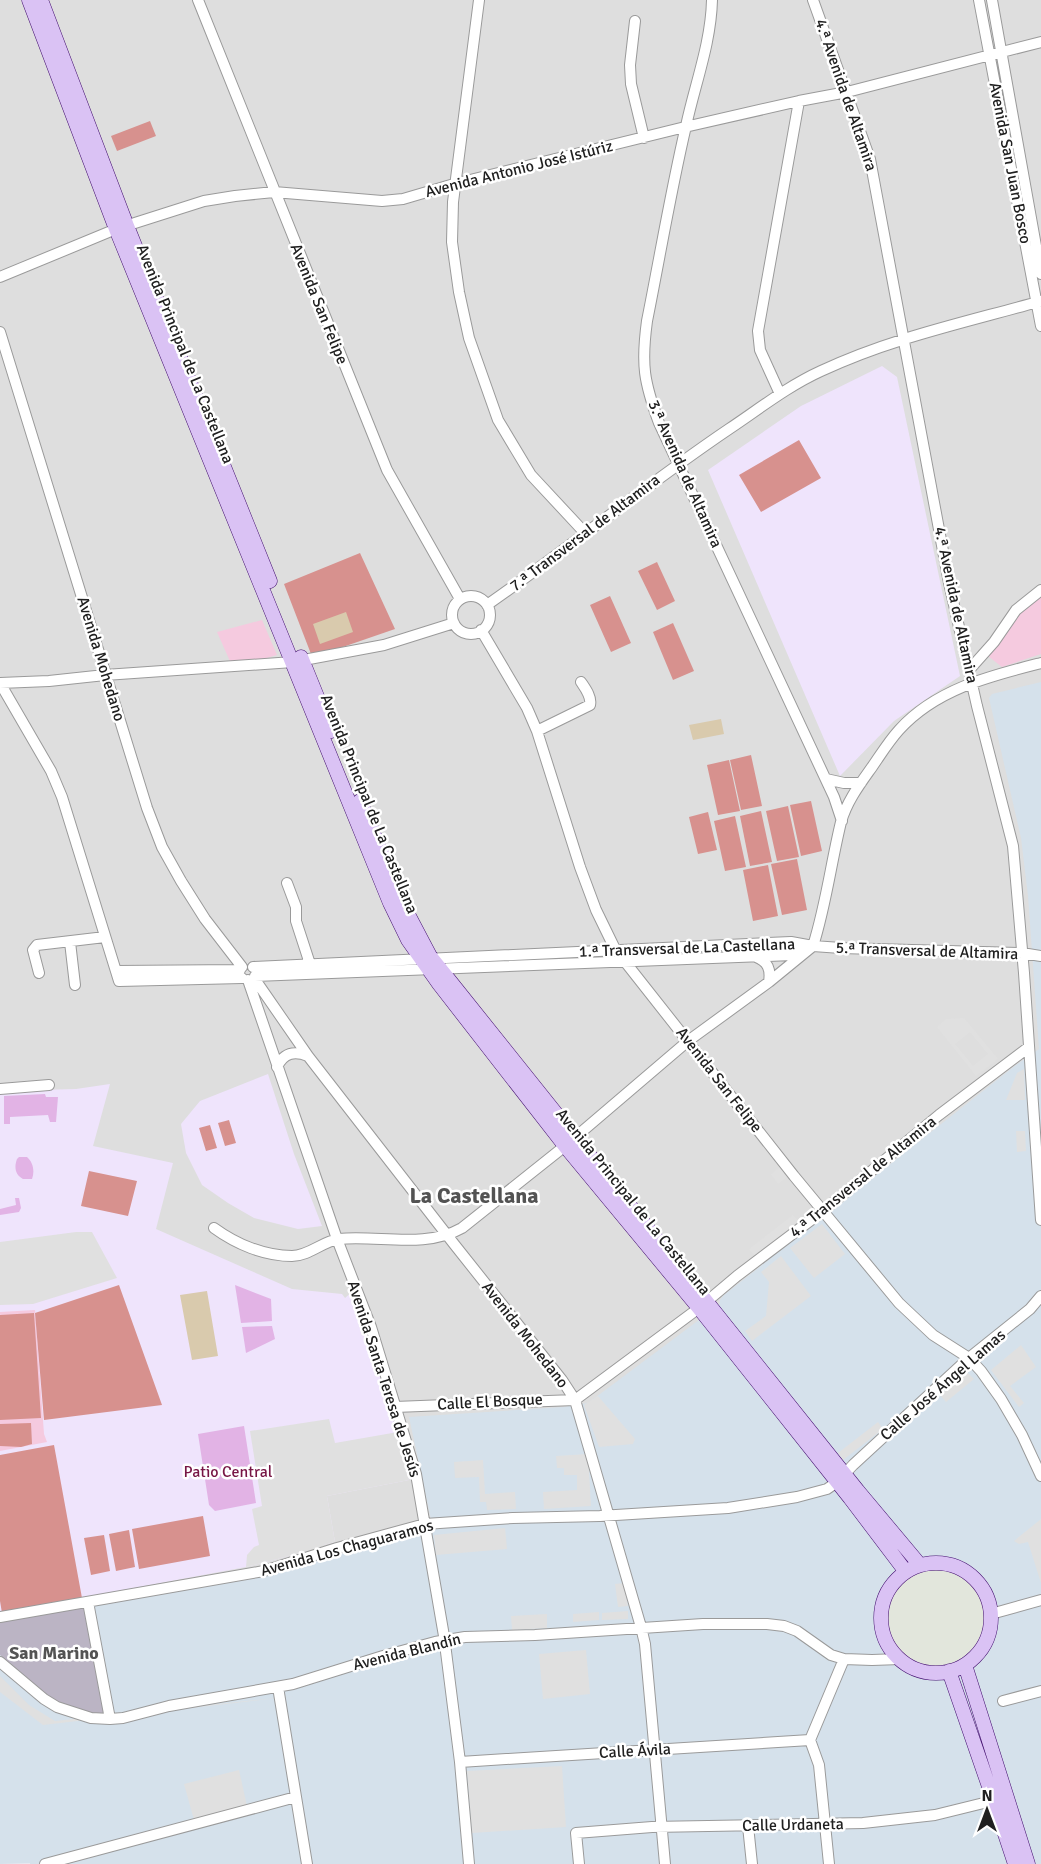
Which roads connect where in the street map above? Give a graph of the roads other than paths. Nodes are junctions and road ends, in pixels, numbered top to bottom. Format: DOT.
graph roads {
  1 [pos="29,0"];
  2 [pos="41,0"];
  3 [pos="198,0"];
  4 [pos="479,0"];
  5 [pos="712,0"];
  6 [pos="813,0"];
  7 [pos="979,0"];
  8 [pos="992,0"];
  9 [pos="635,21"];
  10 [pos="1041,42"];
  11 [pos="1001,52"];
  12 [pos="989,55"];
  13 [pos="847,92"];
  14 [pos="799,101"];
  15 [pos="685,127"];
  16 [pos="644,138"];
  17 [pos="454,184"];
  18 [pos="274,192"];
  19 [pos="122,227"];
  20 [pos="1041,273"];
  21 [pos="0,277"];
  22 [pos="1039,301"];
  23 [pos="1041,327"];
  24 [pos="0,332"];
  25 [pos="904,338"];
  26 [pos="780,394"];
  27 [pos="679,463"];
  28 [pos="585,533"];
  29 [pos="1041,590"];
  30 [pos="460,599"];
  31 [pos="487,605"];
  32 [pos="454,623"];
  33 [pos="481,630"];
  34 [pos="298,661"];
  35 [pos="1041,663"];
  36 [pos="969,670"];
  37 [pos="105,675"];
  38 [pos="581,682"];
  39 [pos="972,682"];
  40 [pos="0,683"];
  41 [pos="537,731"];
  42 [pos="826,779"];
  43 [pos="861,783"];
  44 [pos="842,821"];
  45 [pos="287,883"];
  46 [pos="105,937"];
  47 [pos="70,942"];
  48 [pos="813,946"];
  49 [pos="615,950"];
  50 [pos="1022,953"];
  51 [pos="753,956"];
  52 [pos="1041,956"];
  53 [pos="624,961"];
  54 [pos="310,964"];
  55 [pos="430,964"];
  56 [pos="39,973"];
  57 [pos="248,974"];
  58 [pos="769,982"];
  59 [pos="75,985"];
  60 [pos="688,1041"];
  61 [pos="1029,1047"];
  62 [pos="308,1056"];
  63 [pos="278,1067"];
  64 [pos="49,1085"];
  65 [pos="0,1089"];
  66 [pos="570,1141"];
  67 [pos="823,1211"];
  68 [pos="1041,1220"];
  69 [pos="214,1228"];
  70 [pos="447,1234"];
  71 [pos="337,1239"];
  72 [pos="1039,1303"];
  73 [pos="703,1305"];
  74 [pos="969,1358"];
  75 [pos="575,1400"];
  76 [pos="395,1407"];
  77 [pos="1041,1476"];
  78 [pos="840,1478"];
  79 [pos="608,1515"];
  80 [pos="425,1524"];
  81 [pos="920,1565"];
  82 [pos="906,1572"];
  83 [pos="1041,1600"];
  84 [pos="87,1602"];
  85 [pos="992,1614"];
  86 [pos="0,1617"];
  87 [pos="641,1627"];
  88 [pos="444,1640"];
  89 [pos="844,1659"];
  90 [pos="900,1659"];
  91 [pos="0,1662"];
  92 [pos="965,1665"];
  93 [pos="949,1671"];
  94 [pos="278,1687"];
  95 [pos="1041,1691"];
  96 [pos="1003,1701"];
  97 [pos="110,1719"];
  98 [pos="810,1740"];
  99 [pos="654,1750"];
  100 [pos="460,1762"];
  101 [pos="296,1797"];
  102 [pos="1001,1799"];
  103 [pos="825,1823"];
  104 [pos="748,1826"];
  105 [pos="662,1827"];
  106 [pos="45,1864"];
  107 [pos="307,1864"];
  108 [pos="469,1864"];
  109 [pos="579,1864"];
  110 [pos="665,1864"];
  111 [pos="752,1864"];
  112 [pos="830,1864"];
  113 [pos="1015,1864"];
  114 [pos="1028,1864"];
  1 -- 19 [label="street, Avenida Principal de La Castellana"];
  2 -- 19 [label="street, Avenida Principal de La Castellana"];
  3 -- 18 [label="street, Avenida San Felipe"];
  4 -- 17 [label="street"];
  5 -- 15 [label="street, 3.ª Avenida de Altamira"];
  6 -- 13 [label="street, 4.ª Avenida de Altamira"];
  7 -- 12 [label="street, Avenida San Juan Bosco"];
  8 -- 11 [label="street, Avenida San Juan Bosco"];
  9 -- 16 [label="street"];
  10 -- 11 [label="street, Avenida Antonio José Istúriz"];
  11 -- 12 [label="street, Avenida Antonio José Istúriz"];
  11 -- 20 [label="street, Avenida San Juan Bosco"];
  12 -- 13 [label="street, Avenida Antonio José Istúriz"];
  12 -- 22 [label="street, Avenida San Juan Bosco"];
  13 -- 14 [label="street, Avenida Antonio José Istúriz"];
  13 -- 25 [label="street, 4.ª Avenida de Altamira"];
  14 -- 15 [label="street, Avenida Antonio José Istúriz"];
  14 -- 26 [label="street"];
  15 -- 16 [label="street, Avenida Antonio José Istúriz"];
  15 -- 27 [label="street, 3.ª Avenida de Altamira"];
  16 -- 17 [label="street, Avenida Antonio José Istúriz"];
  17 -- 18 [label="street, Avenida Antonio José Istúriz"];
  17 -- 28 [label="street"];
  18 -- 19 [label="street, Avenida Antonio José Istúriz"];
  18 -- 30 [label="street, Avenida San Felipe"];
  19 -- 21 [label="street, Avenida Antonio José Istúriz"];
  19 -- 34 [label="street, Avenida Principal de La Castellana"];
  22 -- 23 [label="street, Avenida San Juan Bosco"];
  22 -- 25 [label="street, 7.ª Transversal de Altamira"];
  24 -- 37 [label="street, Avenida Mohedano"];
  25 -- 26 [label="street, 7.ª Transversal de Altamira"];
  25 -- 36 [label="street, 4.ª Avenida de Altamira"];
  26 -- 27 [label="street, 7.ª Transversal de Altamira"];
  27 -- 28 [label="street, 7.ª Transversal de Altamira"];
  27 -- 42 [label="street, 3.ª Avenida de Altamira"];
  28 -- 31 [label="street, 7.ª Transversal de Altamira"];
  29 -- 36 [label="street"];
  30 -- 31 [label="street"];
  30 -- 32 [label="street"];
  31 -- 33 [label="street"];
  32 -- 33 [label="street"];
  32 -- 34 [label="street"];
  33 -- 41 [label="street, Avenida San Felipe"];
  34 -- 37 [label="street"];
  34 -- 55 [label="street, Avenida Principal de La Castellana"];
  35 -- 39 [label="street"];
  36 -- 39 [label="street, 4.ª Avenida de Altamira"];
  37 -- 40 [label="street"];
  37 -- 57 [label="street, Avenida Mohedano"];
  38 -- 41 [label="street"];
  39 -- 43 [label="street"];
  39 -- 50 [label="street, 4.ª Avenida de Altamira"];
  40 -- 46 [label="street"];
  41 -- 49 [label="street, Avenida San Felipe"];
  42 -- 43 [label="street"];
  42 -- 44 [label="street, 3.ª Avenida de Altamira"];
  43 -- 44 [label="street"];
  44 -- 48 [label="street"];
  45 -- 54 [label="street"];
  46 -- 47 [label="street"];
  46 -- 57 [label="street, 1.ª Transversal de La Castellana"];
  47 -- 56 [label="street"];
  47 -- 59 [label="street"];
  48 -- 49 [label="street, 1.ª Transversal de La Castellana"];
  48 -- 50 [label="street, 5.ª Transversal de Altamira"];
  48 -- 51 [label="street, 1.ª Transversal de La Castellana"];
  48 -- 58 [label="street"];
  49 -- 53 [label="street, Avenida San Felipe"];
  49 -- 55 [label="street, 1.ª Transversal de La Castellana"];
  50 -- 52 [label="street, 5.ª Transversal de Altamira"];
  50 -- 61 [label="street, 4.ª Avenida de Altamira"];
  51 -- 53 [label="street, 1.ª Transversal de La Castellana"];
  51 -- 58 [label="street"];
  53 -- 55 [label="street, 1.ª Transversal de La Castellana"];
  53 -- 60 [label="street, Avenida San Felipe"];
  54 -- 55 [label="street, 1.ª Transversal de La Castellana"];
  54 -- 57 [label="street, 1.ª Transversal de La Castellana"];
  55 -- 57 [label="street, 1.ª Transversal de La Castellana"];
  55 -- 66 [label="street, Avenida Principal de La Castellana"];
  57 -- 62 [label="street, Avenida Mohedano"];
  57 -- 63 [label="street, Avenida Santa Teresa de Jesús"];
  58 -- 60 [label="street"];
  60 -- 66 [label="street"];
  60 -- 67 [label="street, Avenida San Felipe"];
  61 -- 67 [label="street, 4.ª Transversal de Altamira"];
  61 -- 68 [label="street, 4.ª Avenida de Altamira"];
  62 -- 63 [label="street"];
  62 -- 70 [label="street, Avenida Mohedano"];
  63 -- 71 [label="street, Avenida Santa Teresa de Jesús"];
  64 -- 65 [label="street"];
  66 -- 70 [label="street"];
  66 -- 73 [label="street, Avenida Principal de La Castellana"];
  67 -- 73 [label="street, 4.ª Transversal de Altamira"];
  67 -- 74 [label="street, Avenida San Felipe"];
  69 -- 71 [label="street"];
  70 -- 71 [label="street"];
  70 -- 75 [label="street, Avenida Mohedano"];
  71 -- 76 [label="street, Avenida Santa Teresa de Jesús"];
  72 -- 74 [label="street, Calle José Ángel Lamas"];
  73 -- 75 [label="street"];
  73 -- 78 [label="street, Avenida Principal de La Castellana"];
  74 -- 77 [label="street, Avenida San Felipe"];
  74 -- 78 [label="street, Calle José Ángel Lamas"];
  75 -- 76 [label="street, Calle El Bosque"];
  75 -- 79 [label="street, Avenida Mohedano"];
  76 -- 80 [label="street, Avenida Santa Teresa de Jesús"];
  78 -- 79 [label="street, Avenida Los Chaguaramos"];
  78 -- 81 [label="street, Avenida Principal de La Castellana"];
  78 -- 82 [label="street, Avenida Principal de La Castellana"];
  79 -- 80 [label="street, Avenida Los Chaguaramos"];
  79 -- 87 [label="street, Avenida Mohedano"];
  80 -- 84 [label="street, Avenida Los Chaguaramos"];
  80 -- 88 [label="street, Avenida Santa Teresa de Jesús"];
  81 -- 82 [label="street"];
  81 -- 85 [label="street"];
  82 -- 90 [label="street"];
  83 -- 85 [label="street"];
  84 -- 86 [label="street, Avenida Los Chaguaramos"];
  84 -- 97 [label="street"];
  85 -- 92 [label="street"];
  87 -- 88 [label="street, Avenida Blandín"];
  87 -- 89 [label="street, Avenida Blandín"];
  87 -- 99 [label="street, Avenida Mohedano"];
  88 -- 94 [label="street, Avenida Blandín"];
  88 -- 100 [label="street, Avenida Santa Teresa de Jesús"];
  89 -- 90 [label="street, Avenida Blandín"];
  89 -- 98 [label="street"];
  90 -- 93 [label="street"];
  91 -- 97 [label="street, Avenida Blandín"];
  92 -- 93 [label="street"];
  92 -- 102 [label="street"];
  93 -- 102 [label="street"];
  94 -- 97 [label="street, Avenida Blandín"];
  94 -- 101 [label="street"];
  95 -- 96 [label="street"];
  98 -- 99 [label="street, Calle Ávila"];
  98 -- 103 [label="street"];
  99 -- 100 [label="street, Calle Ávila"];
  99 -- 105 [label="street, Avenida Mohedano"];
  100 -- 108 [label="street, Avenida Santa Teresa de Jesús"];
  101 -- 106 [label="street"];
  101 -- 107 [label="street"];
  102 -- 103 [label="street, Calle Urdaneta"];
  102 -- 113 [label="street"];
  102 -- 114 [label="street"];
  103 -- 104 [label="street, Calle Urdaneta"];
  103 -- 112 [label="street"];
  104 -- 105 [label="street, Calle Urdaneta"];
  104 -- 111 [label="street"];
  105 -- 109 [label="street, Calle Urdaneta"];
  105 -- 110 [label="street, Avenida Mohedano"];
}
